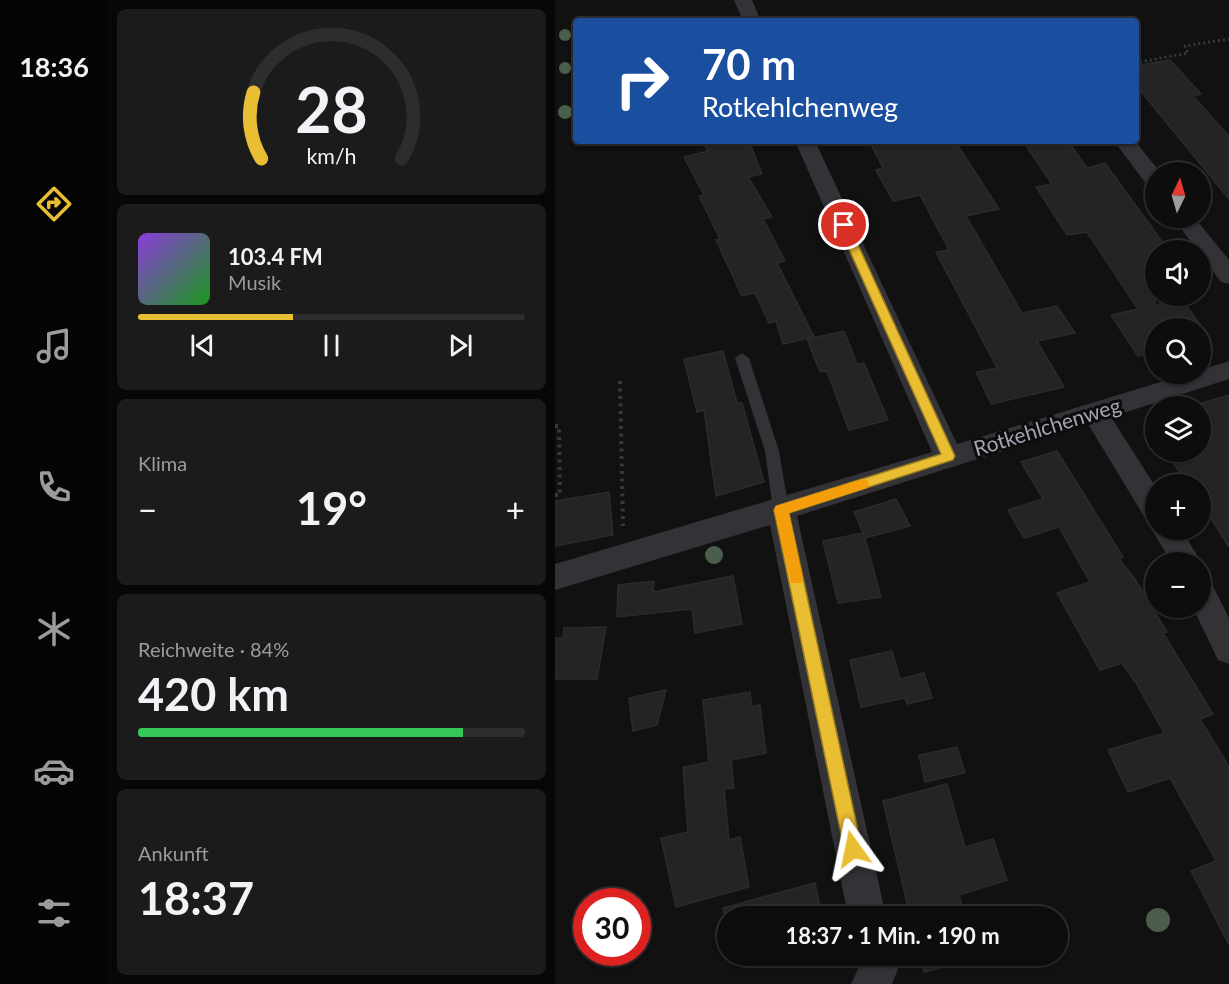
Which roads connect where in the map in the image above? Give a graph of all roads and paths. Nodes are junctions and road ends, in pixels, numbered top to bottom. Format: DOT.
graph roads {
  1 [pos="743,0"];
  2 [pos="751,18"];
  3 [pos="1229,39"];
  4 [pos="1139,62"];
  5 [pos="806,144"];
  6 [pos="1127,144"];
  7 [pos="1145,167"];
  8 [pos="1192,228"];
  9 [pos="1229,276"];
  10 [pos="742,358"];
  11 [pos="1229,370"];
  12 [pos="619,381"];
  13 [pos="1094,411"];
  14 [pos="555,426"];
  15 [pos="948,456"];
  16 [pos="1145,494"];
  17 [pos="555,495"];
  18 [pos="781,510"];
  19 [pos="624,557"];
  20 [pos="555,578"];
  21 [pos="1211,613"];
  22 [pos="1229,650"];
  23 [pos="865,906"];
  24 [pos="878,966"];
  25 [pos="871,984"];
  1 -- 2 [label="street"];
  3 -- 4 [label="path"];
  5 -- 15 [label="street"];
  6 -- 7 [label="street"];
  8 -- 9 [label="street"];
  10 -- 18 [label="lane"];
  11 -- 13 [label="street, Rotkehlchenweg"];
  12 -- 19 [label="path"];
  13 -- 15 [label="street, Rotkehlchenweg"];
  13 -- 16 [label="street"];
  14 -- 17 [label="path"];
  15 -- 18 [label="street, Rotkehlchenweg"];
  18 -- 19 [label="street, Rotkehlchenweg"];
  18 -- 23 [label="street"];
  19 -- 20 [label="street, Rotkehlchenweg"];
  21 -- 22 [label="street"];
  24 -- 25 [label="street"];
}
